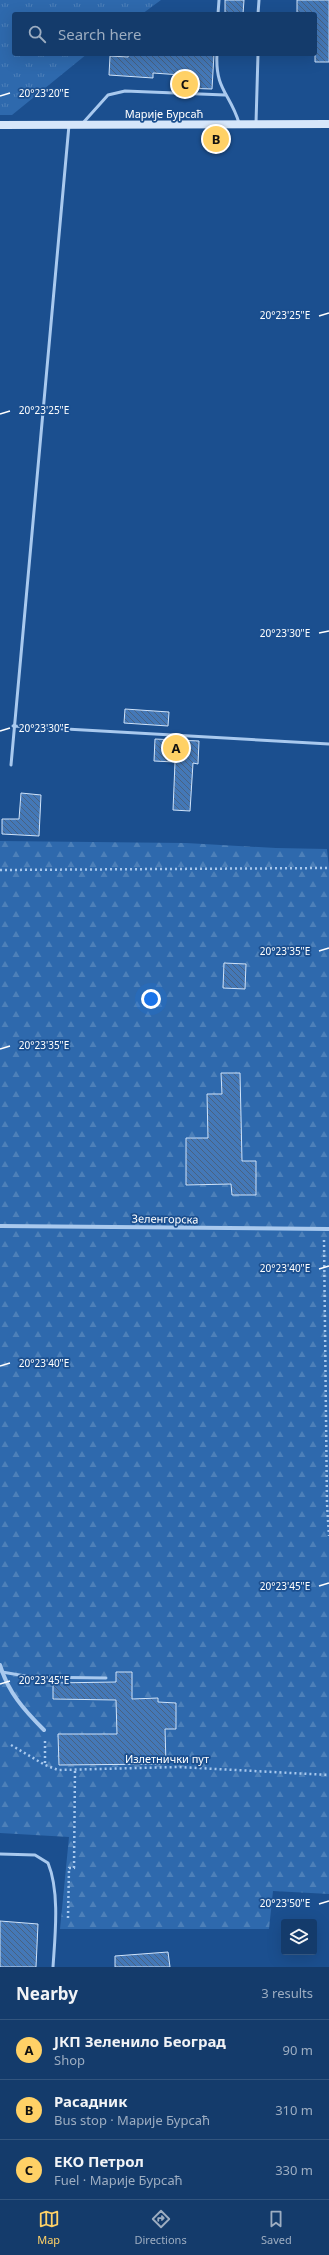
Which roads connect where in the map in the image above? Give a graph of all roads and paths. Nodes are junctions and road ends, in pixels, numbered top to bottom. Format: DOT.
graph roads {
  1 [pos="219,0"];
  2 [pos="259,0"];
  3 [pos="218,12"];
  4 [pos="258,12"];
  5 [pos="217,56"];
  6 [pos="258,56"];
  7 [pos="225,95"];
  8 [pos="329,124"];
  9 [pos="0,125"];
  10 [pos="69,125"];
  11 [pos="81,125"];
  12 [pos="239,125"];
  13 [pos="256,125"];
  14 [pos="14,726"];
  15 [pos="329,744"];
  16 [pos="11,765"];
  17 [pos="329,868"];
  18 [pos="0,870"];
  19 [pos="0,1226"];
  20 [pos="324,1229"];
  21 [pos="329,1229"];
  22 [pos="329,1536"];
  23 [pos="0,1665"];
  24 [pos="2,1672"];
  25 [pos="106,1678"];
  26 [pos="44,1730"];
  27 [pos="11,1745"];
  28 [pos="45,1765"];
  29 [pos="75,1769"];
  30 [pos="329,1775"];
  31 [pos="0,1854"];
  32 [pos="68,1912"];
  33 [pos="53,1967"];
  1 -- 3 [label="lane"];
  2 -- 4 [label="lane"];
  5 -- 7 [label="lane"];
  6 -- 13 [label="lane"];
  7 -- 11 [label="lane"];
  7 -- 12 [label="lane"];
  8 -- 13 [label="street, Марије Бурсаћ"];
  9 -- 10 [label="street, Марије Бурсаћ"];
  10 -- 11 [label="street, Марије Бурсаћ"];
  10 -- 14 [label="lane"];
  11 -- 12 [label="street, Марије Бурсаћ"];
  12 -- 13 [label="street, Марије Бурсаћ"];
  14 -- 15 [label="lane"];
  14 -- 16 [label="lane"];
  17 -- 18 [label="path"];
  19 -- 20 [label="street, Зеленгорска"];
  20 -- 21 [label="street, Зеленгорска"];
  20 -- 22 [label="path"];
  23 -- 24 [label="street"];
  24 -- 25 [label="lane"];
  24 -- 26 [label="street"];
  26 -- 28 [label="path"];
  27 -- 28 [label="path, Излетнички пут"];
  28 -- 29 [label="path, Излетнички пут"];
  29 -- 30 [label="path, Излетнички пут"];
  29 -- 32 [label="path"];
  31 -- 33 [label="lane"];
}
